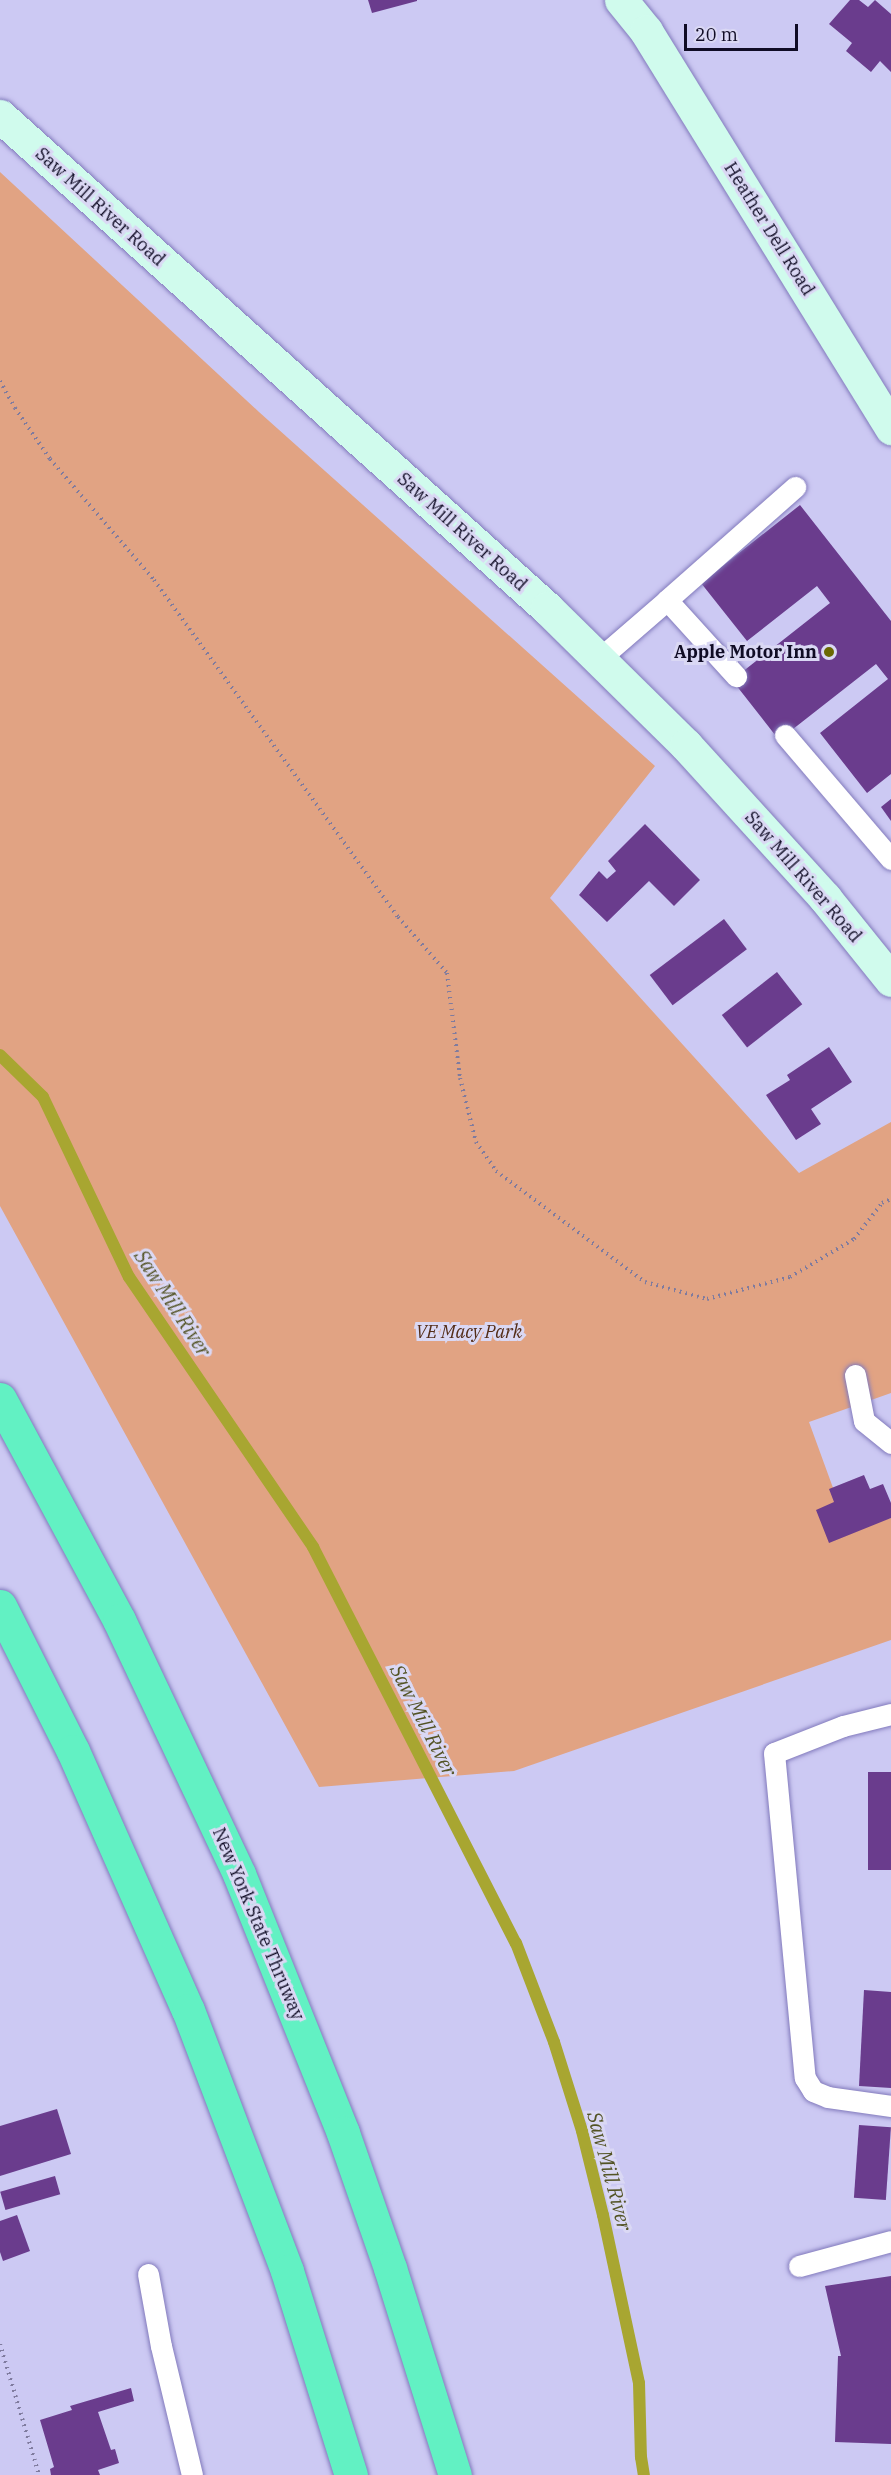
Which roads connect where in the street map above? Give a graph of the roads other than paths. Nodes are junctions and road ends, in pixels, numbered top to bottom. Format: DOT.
graph roads {
  1 [pos="621,0"];
  2 [pos="647,16"];
  3 [pos="0,116"];
  4 [pos="891,428"];
  5 [pos="795,487"];
  6 [pos="667,600"];
  7 [pos="599,659"];
  8 [pos="736,676"];
  9 [pos="785,735"];
  10 [pos="891,859"];
  11 [pos="889,972"];
  12 [pos="855,1375"];
  13 [pos="0,1399"];
  14 [pos="891,1443"];
  15 [pos="0,1606"];
  16 [pos="891,1714"];
  17 [pos="891,2106"];
  18 [pos="891,2241"];
  19 [pos="799,2266"];
  20 [pos="148,2274"];
  21 [pos="192,2475"];
  22 [pos="351,2475"];
  23 [pos="455,2475"];
  1 -- 2 [label="main road, Heather Dell Road"];
  2 -- 4 [label="main road, Heather Dell Road"];
  3 -- 7 [label="main road, Saw Mill River Road"];
  5 -- 6 [label="lane"];
  6 -- 7 [label="lane"];
  6 -- 8 [label="lane"];
  7 -- 11 [label="main road, Saw Mill River Road"];
  9 -- 10 [label="lane"];
  12 -- 14 [label="lane"];
  13 -- 23 [label="highway, New York State Thruway"];
  15 -- 22 [label="highway"];
  16 -- 17 [label="lane"];
  18 -- 19 [label="lane"];
  20 -- 21 [label="lane"];
}
